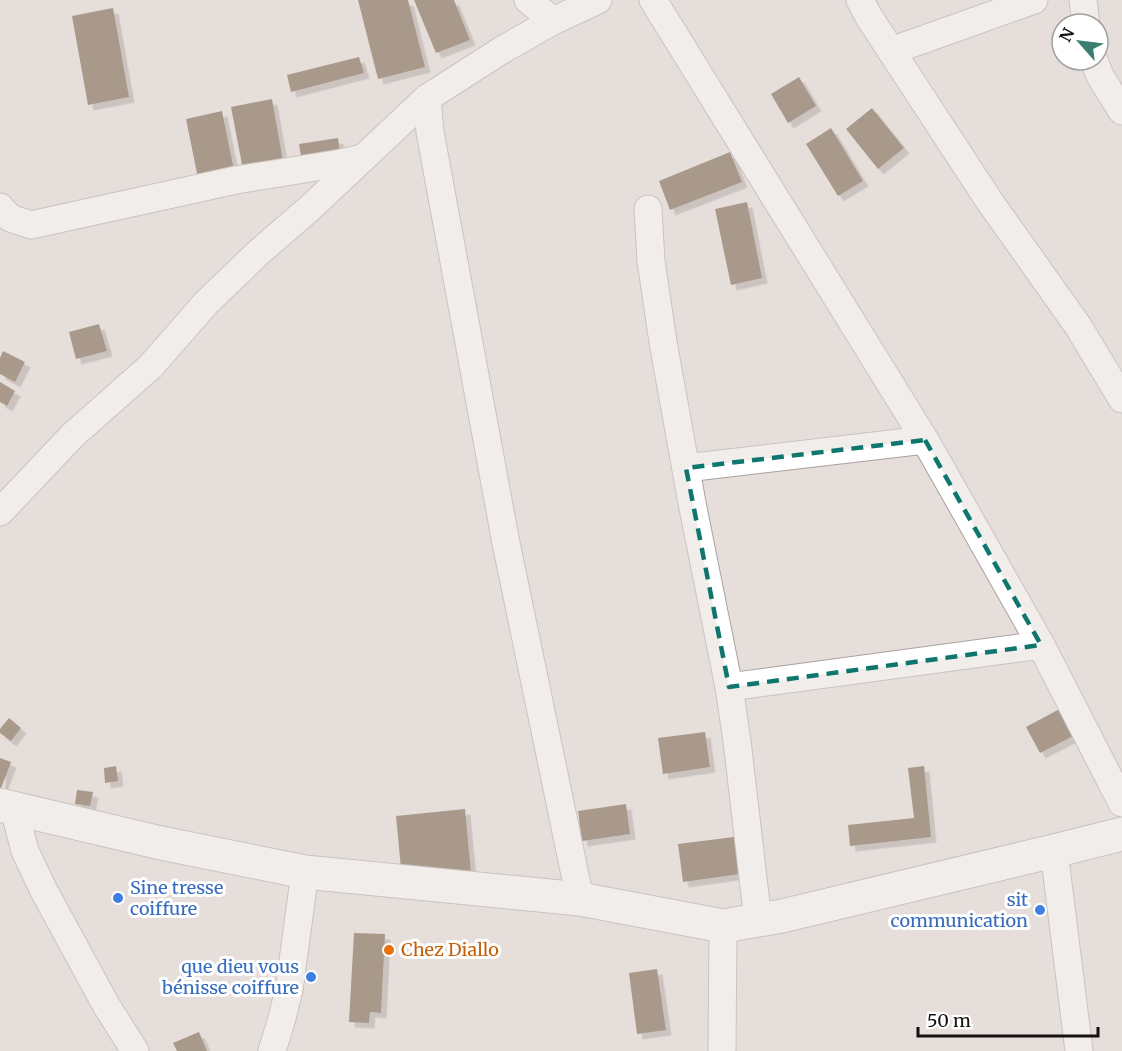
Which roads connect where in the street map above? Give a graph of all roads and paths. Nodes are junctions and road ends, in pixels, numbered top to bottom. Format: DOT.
graph roads {
  1 [pos="528,0"];
  2 [pos="598,0"];
  3 [pos="653,0"];
  4 [pos="860,0"];
  5 [pos="1034,0"];
  6 [pos="553,21"];
  7 [pos="891,51"];
  8 [pos="1098,72"];
  9 [pos="427,98"];
  10 [pos="1122,111"];
  11 [pos="363,158"];
  12 [pos="0,207"];
  13 [pos="648,209"];
  14 [pos="1122,399"];
  15 [pos="925,440"];
  16 [pos="686,468"];
  17 [pos="0,512"];
  18 [pos="1041,645"];
  19 [pos="729,687"];
  20 [pos="1122,803"];
  21 [pos="7,807"];
  22 [pos="1122,834"];
  23 [pos="1054,851"];
  24 [pos="305,872"];
  25 [pos="580,899"];
  26 [pos="758,921"];
  27 [pos="723,926"];
  28 [pos="135,1051"];
  29 [pos="272,1051"];
  30 [pos="722,1051"];
  31 [pos="1079,1051"];
  1 -- 6 [label="street"];
  2 -- 6 [label="street"];
  3 -- 15 [label="street"];
  4 -- 7 [label="street"];
  5 -- 7 [label="street"];
  6 -- 9 [label="street"];
  7 -- 14 [label="street"];
  8 -- 10 [label="street"];
  9 -- 11 [label="street"];
  9 -- 25 [label="street"];
  11 -- 12 [label="street"];
  11 -- 17 [label="street"];
  13 -- 16 [label="street"];
  15 -- 16 [label="street"];
  15 -- 18 [label="street"];
  16 -- 19 [label="street"];
  18 -- 19 [label="street"];
  18 -- 20 [label="street"];
  19 -- 26 [label="street"];
  21 -- 24 [label="street"];
  21 -- 28 [label="street"];
  22 -- 23 [label="street"];
  23 -- 26 [label="street"];
  23 -- 31 [label="street"];
  24 -- 25 [label="street"];
  24 -- 29 [label="street"];
  25 -- 27 [label="street"];
  26 -- 27 [label="street"];
  27 -- 30 [label="street"];
}
